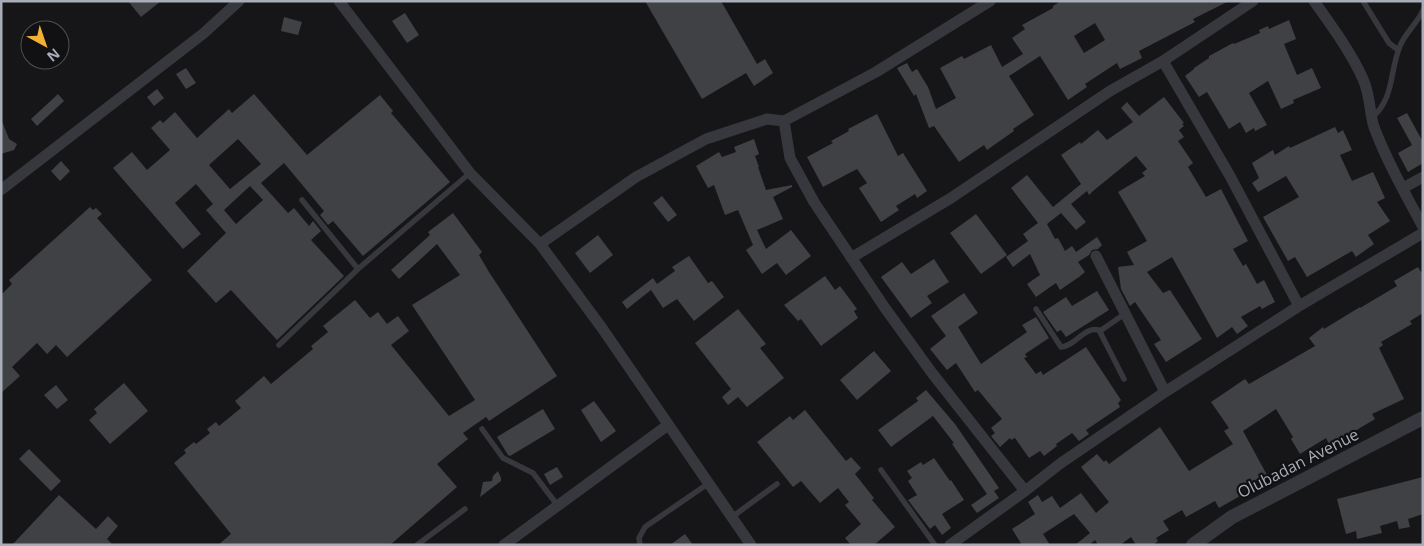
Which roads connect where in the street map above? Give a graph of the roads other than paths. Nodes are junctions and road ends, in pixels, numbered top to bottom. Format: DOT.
graph roads {
  1 [pos="239,1"];
  2 [pos="338,1"];
  3 [pos="990,1"];
  4 [pos="1253,1"];
  5 [pos="1314,1"];
  6 [pos="1363,1"];
  7 [pos="1423,10"];
  8 [pos="1398,50"];
  9 [pos="1163,61"];
  10 [pos="1372,118"];
  11 [pos="784,121"];
  12 [pos="470,173"];
  13 [pos="1423,177"];
  14 [pos="1403,188"];
  15 [pos="1,190"];
  16 [pos="302,200"];
  17 [pos="1423,227"];
  18 [pos="1423,232"];
  19 [pos="540,244"];
  20 [pos="1096,256"];
  21 [pos="851,258"];
  22 [pos="358,269"];
  23 [pos="1299,306"];
  24 [pos="1036,309"];
  25 [pos="1126,313"];
  26 [pos="1100,331"];
  27 [pos="279,345"];
  28 [pos="1124,379"];
  29 [pos="1165,392"];
  30 [pos="1423,418"];
  31 [pos="668,425"];
  32 [pos="482,429"];
  33 [pos="880,470"];
  34 [pos="709,483"];
  35 [pos="777,484"];
  36 [pos="1025,491"];
  37 [pos="558,506"];
  38 [pos="465,509"];
  39 [pos="732,517"];
  40 [pos="417,545"];
  41 [pos="504,545"];
  42 [pos="640,545"];
  43 [pos="751,545"];
  44 [pos="935,545"];
  45 [pos="950,545"];
  46 [pos="1193,545"];
  1 -- 15 [label="street"];
  2 -- 12 [label="street"];
  3 -- 11 [label="street"];
  4 -- 9 [label="street"];
  5 -- 10 [label="street"];
  6 -- 8 [label="lane"];
  7 -- 8 [label="lane"];
  8 -- 10 [label="lane"];
  9 -- 21 [label="street"];
  9 -- 23 [label="street"];
  10 -- 14 [label="street"];
  11 -- 19 [label="street"];
  11 -- 21 [label="street"];
  12 -- 19 [label="street"];
  12 -- 22 [label="lane"];
  13 -- 14 [label="street"];
  14 -- 17 [label="street"];
  16 -- 22 [label="lane"];
  18 -- 23 [label="street"];
  19 -- 31 [label="street"];
  20 -- 25 [label="street"];
  21 -- 36 [label="street"];
  22 -- 27 [label="lane"];
  23 -- 29 [label="street"];
  24 -- 26 [label="lane"];
  25 -- 26 [label="lane"];
  25 -- 29 [label="street"];
  26 -- 28 [label="lane"];
  29 -- 36 [label="street"];
  30 -- 46 [label="street, Olubadan Avenue"];
  31 -- 34 [label="street"];
  31 -- 37 [label="street"];
  32 -- 37 [label="lane"];
  33 -- 44 [label="lane"];
  34 -- 39 [label="street"];
  34 -- 42 [label="lane"];
  35 -- 39 [label="lane"];
  36 -- 45 [label="street"];
  37 -- 41 [label="street"];
  38 -- 40 [label="lane"];
  39 -- 43 [label="street"];
}
